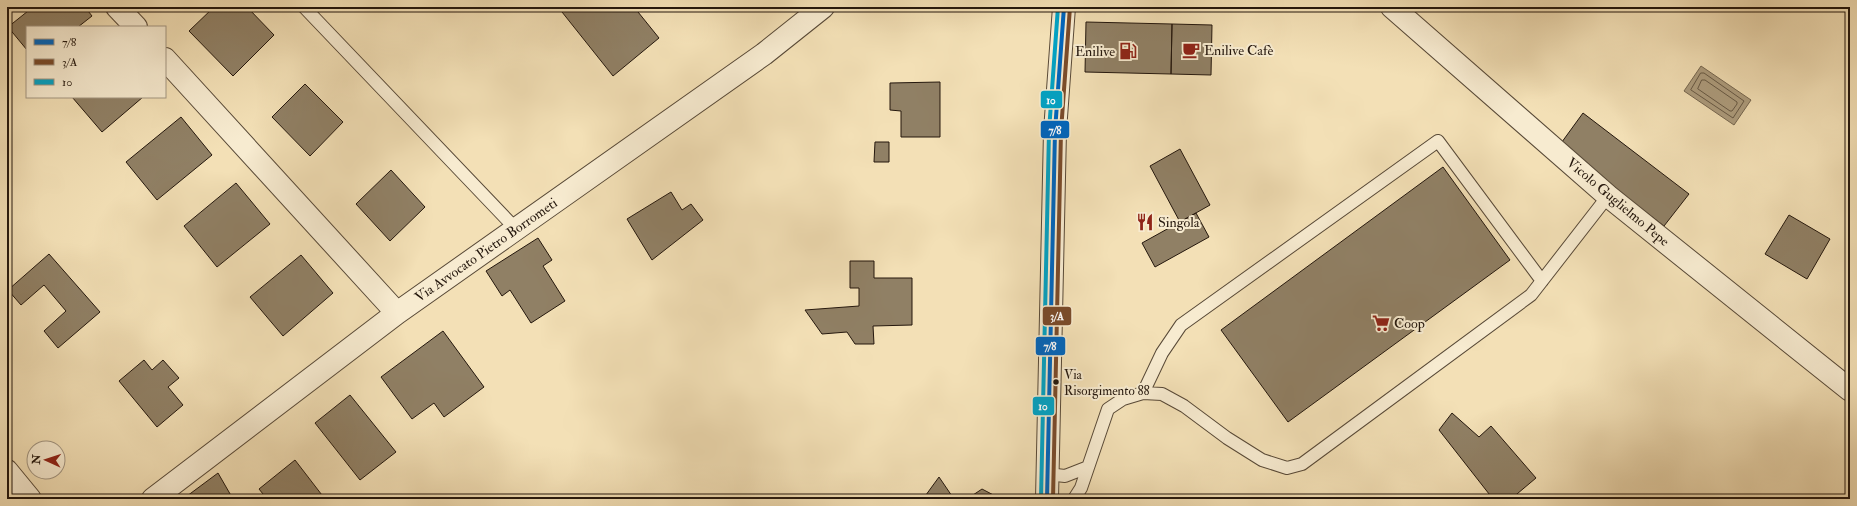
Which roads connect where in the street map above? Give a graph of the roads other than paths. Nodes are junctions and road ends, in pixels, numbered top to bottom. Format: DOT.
graph roads {
  1 [pos="118,7"];
  2 [pos="304,7"];
  3 [pos="823,7"];
  4 [pos="1064,7"];
  5 [pos="1392,7"];
  6 [pos="135,26"];
  7 [pos="166,60"];
  8 [pos="1608,196"];
  9 [pos="516,229"];
  10 [pos="1542,281"];
  11 [pos="397,313"];
  12 [pos="1850,390"];
  13 [pos="1143,393"];
  14 [pos="1088,467"];
  15 [pos="7,471"];
  16 [pos="1048,474"];
  17 [pos="30,499"];
  18 [pos="153,499"];
  19 [pos="1047,499"];
  20 [pos="1074,499"];
  1 -- 6 [label="street"];
  2 -- 9 [label="lane"];
  3 -- 9 [label="street, Via Avvocato Pietro Borrometi"];
  4 -- 16 [label="street"];
  5 -- 8 [label="street, Vicolo Guglielmo Pepe"];
  7 -- 11 [label="street"];
  8 -- 10 [label="lane"];
  8 -- 12 [label="street, Vicolo Guglielmo Pepe"];
  9 -- 11 [label="street, Via Avvocato Pietro Borrometi"];
  10 -- 13 [label="lane"];
  10 -- 13 [label="lane"];
  11 -- 18 [label="street, Via Avvocato Pietro Borrometi"];
  13 -- 14 [label="lane"];
  14 -- 16 [label="lane"];
  14 -- 20 [label="lane"];
  15 -- 17 [label="street"];
  16 -- 19 [label="street"];
}
